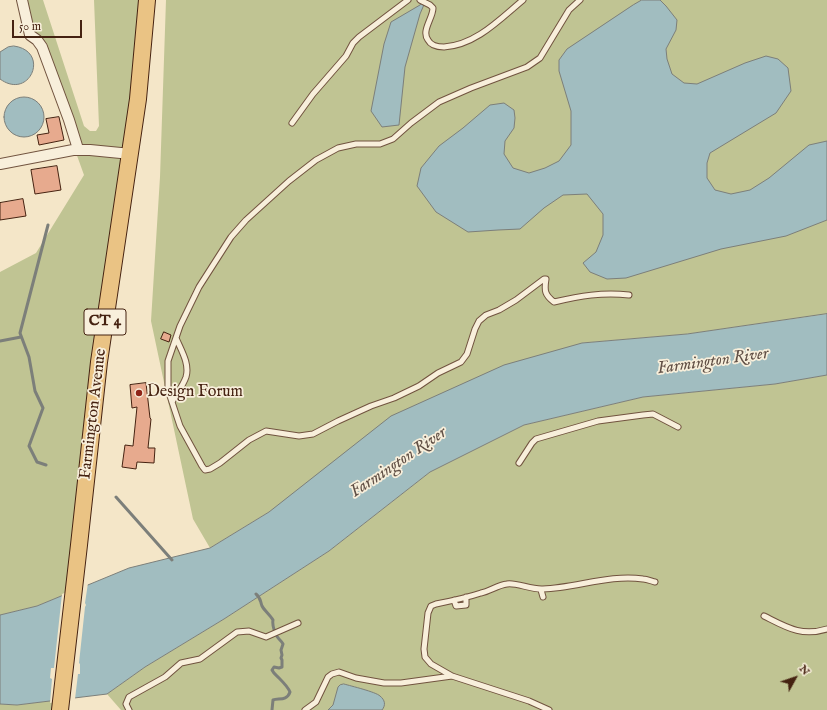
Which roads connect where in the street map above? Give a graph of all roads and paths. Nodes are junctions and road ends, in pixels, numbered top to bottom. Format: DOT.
graph roads {
  1 [pos="22,0"];
  2 [pos="147,0"];
  3 [pos="408,0"];
  4 [pos="522,0"];
  5 [pos="580,0"];
  6 [pos="423,1"];
  7 [pos="292,123"];
  8 [pos="78,150"];
  9 [pos="131,154"];
  10 [pos="0,164"];
  11 [pos="629,295"];
  12 [pos="176,338"];
  13 [pos="172,402"];
  14 [pos="678,427"];
  15 [pos="519,463"];
  16 [pos="509,578"];
  17 [pos="654,582"];
  18 [pos="500,586"];
  19 [pos="541,590"];
  20 [pos="466,597"];
  21 [pos="543,597"];
  22 [pos="460,599"];
  23 [pos="454,600"];
  24 [pos="461,606"];
  25 [pos="764,616"];
  26 [pos="298,623"];
  27 [pos="827,629"];
  28 [pos="452,676"];
  29 [pos="60,710"];
  30 [pos="129,710"];
  31 [pos="305,710"];
  32 [pos="549,710"];
  1 -- 8 [label="street"];
  2 -- 9 [label="main road, Farmington Avenue / CT 4"];
  3 -- 7 [label="lane"];
  4 -- 6 [label="lane"];
  5 -- 12 [label="lane"];
  8 -- 9 [label="street"];
  8 -- 10 [label="street"];
  9 -- 29 [label="main road, Farmington Avenue / CT 4"];
  11 -- 13 [label="lane"];
  12 -- 13 [label="lane"];
  12 -- 13 [label="lane"];
  14 -- 15 [label="lane"];
  16 -- 18 [label="lane"];
  17 -- 19 [label="lane"];
  18 -- 19 [label="lane"];
  18 -- 20 [label="lane"];
  19 -- 21 [label="lane"];
  20 -- 22 [label="lane"];
  20 -- 24 [label="lane"];
  22 -- 23 [label="lane"];
  22 -- 24 [label="lane"];
  23 -- 24 [label="lane"];
  23 -- 28 [label="lane"];
  25 -- 27 [label="lane"];
  26 -- 30 [label="lane"];
  28 -- 31 [label="lane"];
  28 -- 32 [label="lane"];
}
